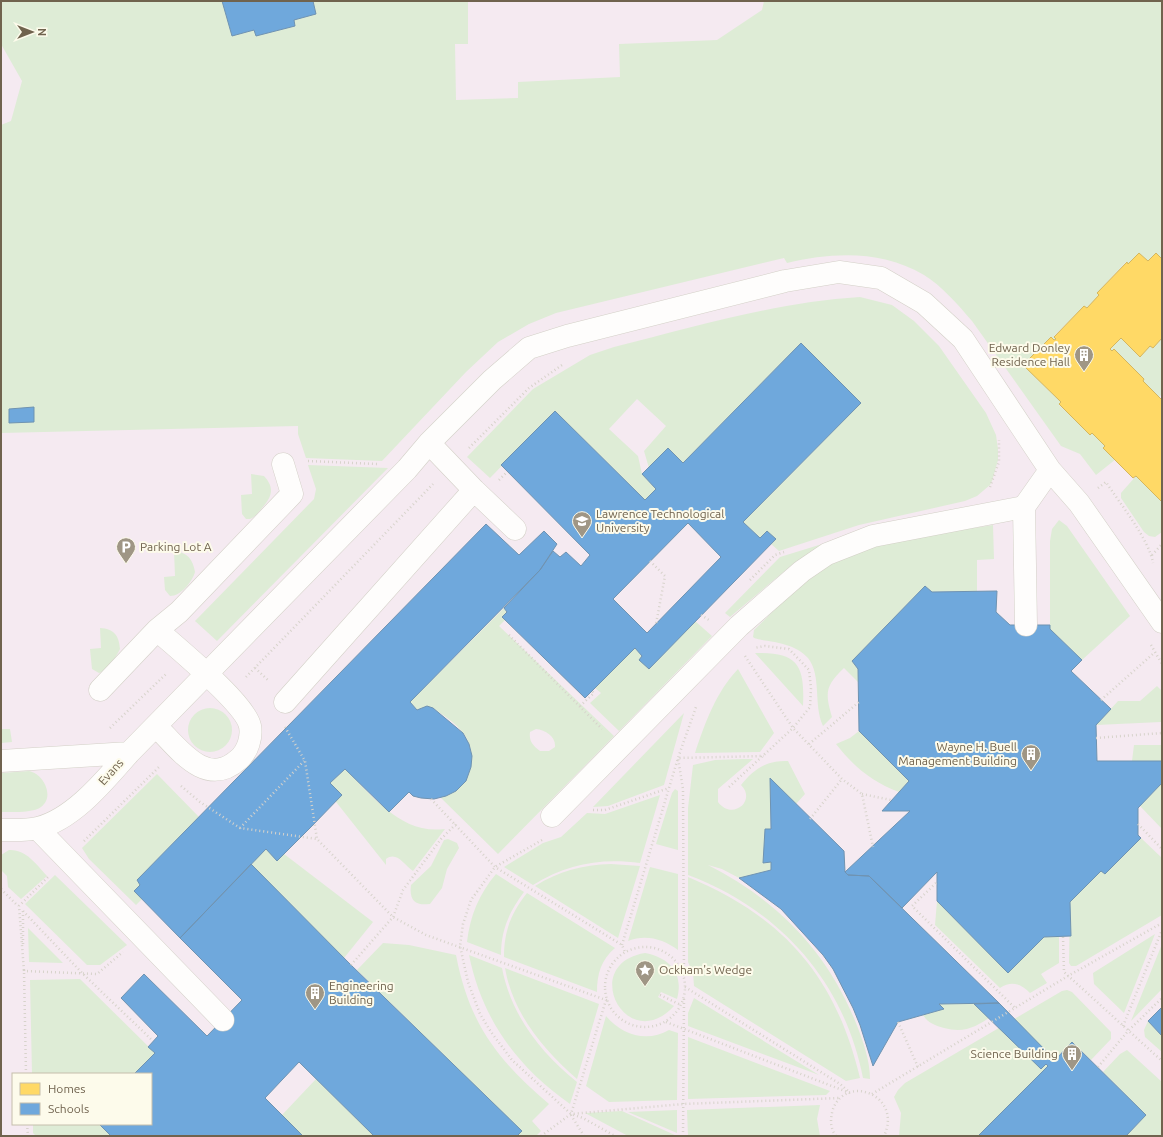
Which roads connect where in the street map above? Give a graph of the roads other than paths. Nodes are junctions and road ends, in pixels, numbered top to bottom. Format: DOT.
graph roads {
  1 [pos="429,444"];
  2 [pos="283,464"];
  3 [pos="1050,470"];
  4 [pos="474,490"];
  5 [pos="1024,506"];
  6 [pos="515,529"];
  7 [pos="1162,622"];
  8 [pos="1026,625"];
  9 [pos="157,630"];
  10 [pos="206,674"];
  11 [pos="100,690"];
  12 [pos="285,702"];
  13 [pos="156,726"];
  14 [pos="129,753"];
  15 [pos="1,762"];
  16 [pos="552,816"];
  17 [pos="37,828"];
  18 [pos="1,830"];
  19 [pos="222,1020"];
  1 -- 3 [label="street"];
  1 -- 4 [label="street"];
  1 -- 10 [label="street"];
  2 -- 9 [label="street"];
  3 -- 5 [label="street"];
  3 -- 7 [label="street"];
  4 -- 6 [label="street"];
  4 -- 12 [label="street"];
  5 -- 8 [label="street"];
  5 -- 16 [label="street"];
  9 -- 10 [label="street"];
  9 -- 11 [label="street"];
  10 -- 13 [label="street"];
  10 -- 13 [label="street"];
  13 -- 14 [label="street"];
  14 -- 15 [label="street, Evans"];
  14 -- 17 [label="street, Evans"];
  17 -- 18 [label="street, Evans"];
  17 -- 19 [label="street"];
}
